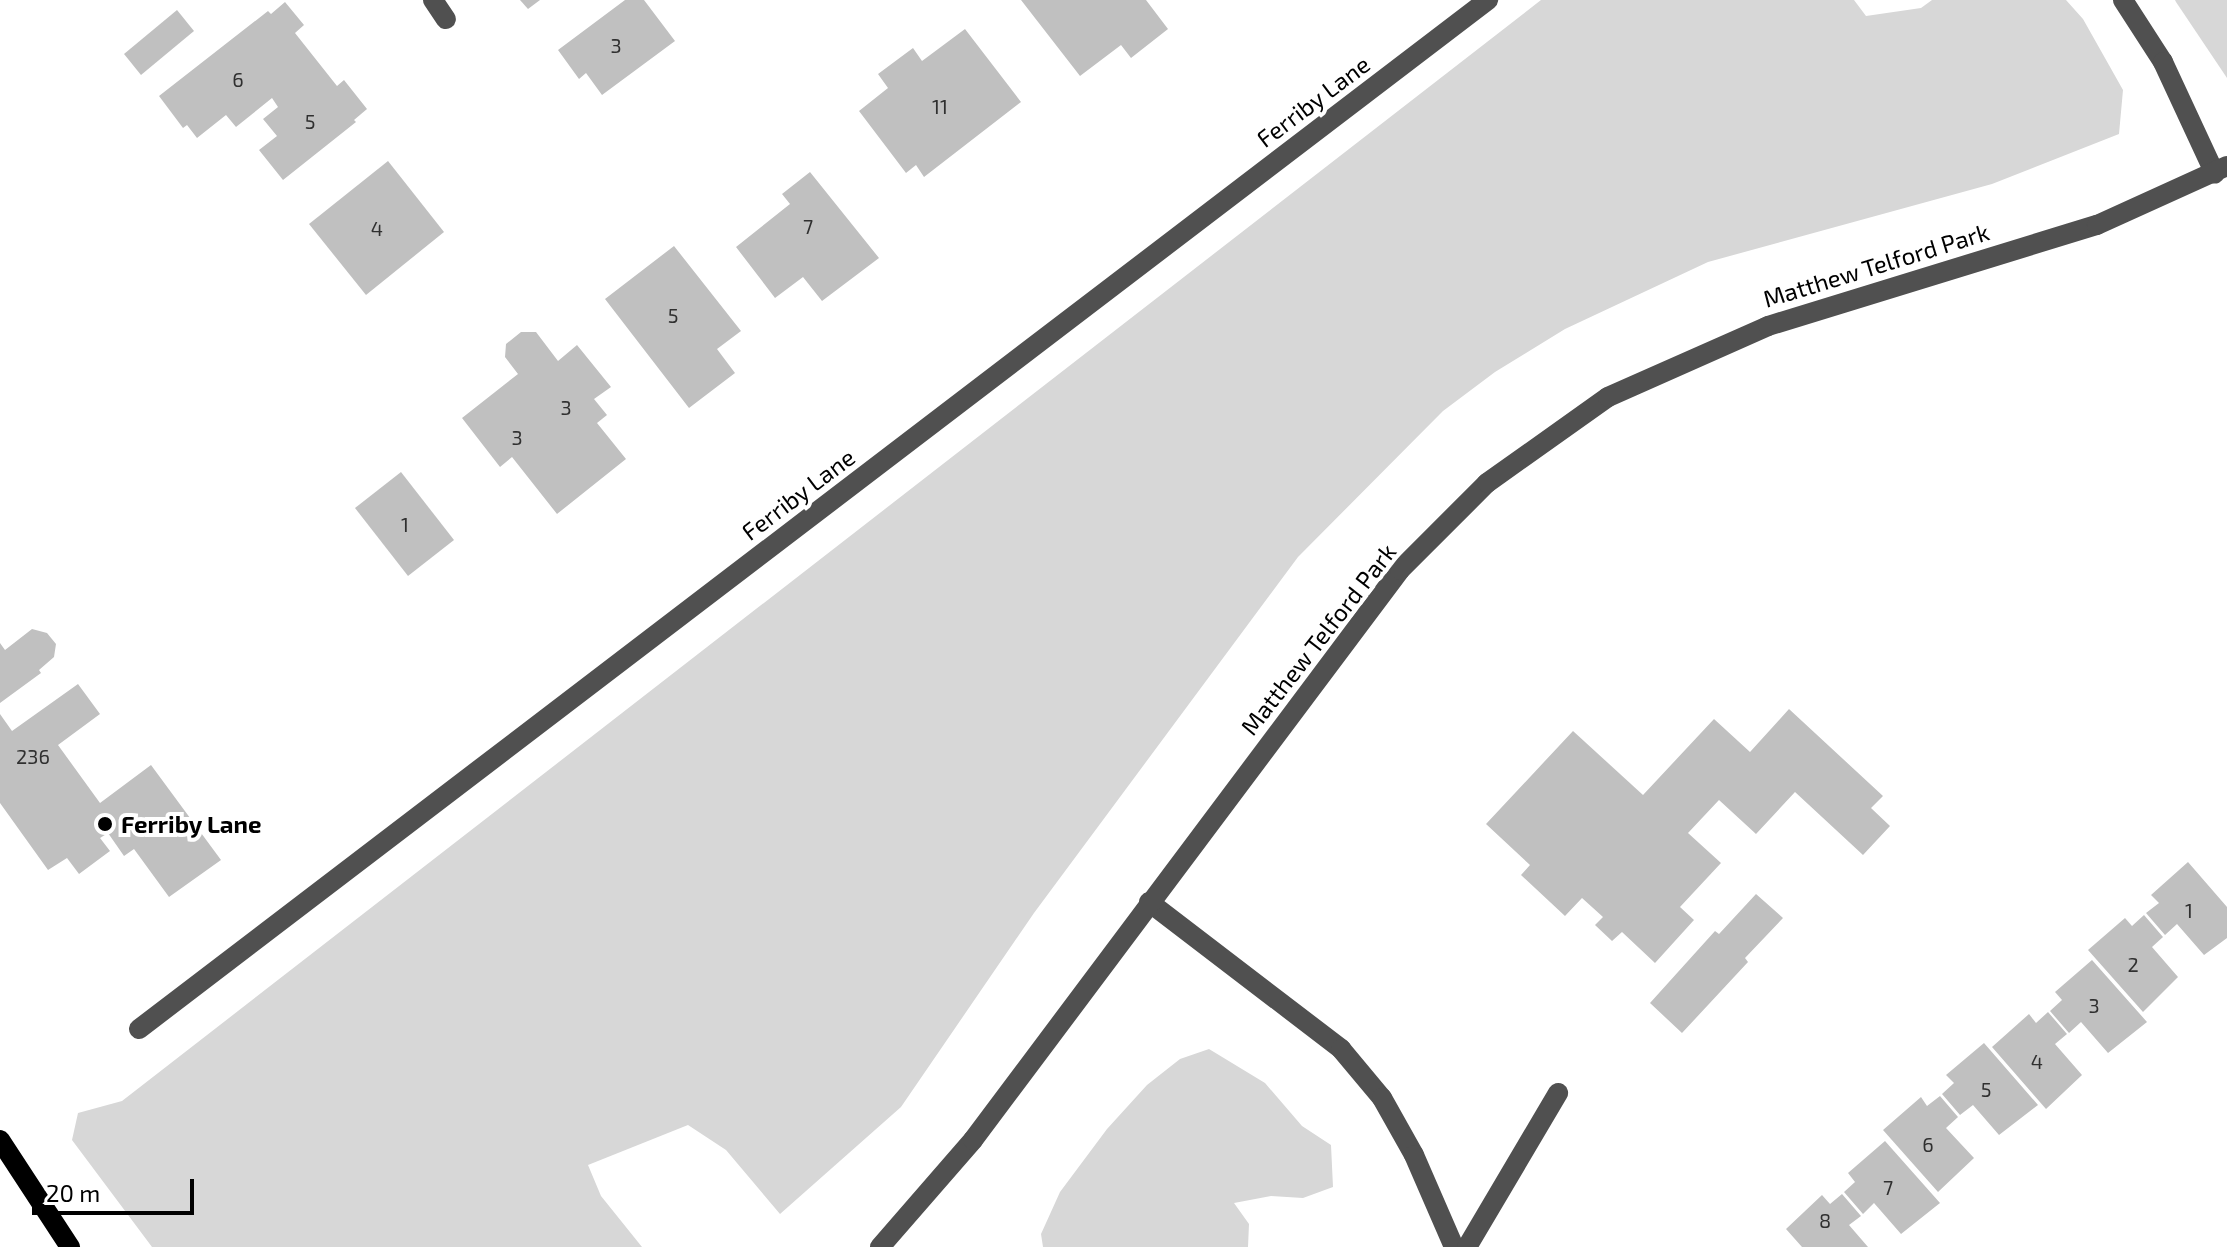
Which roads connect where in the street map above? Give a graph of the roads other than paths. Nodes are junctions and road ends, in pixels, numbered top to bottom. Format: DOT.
graph roads {
  1 [pos="433,0"];
  2 [pos="1488,0"];
  3 [pos="2123,0"];
  4 [pos="446,19"];
  5 [pos="2221,170"];
  6 [pos="1149,902"];
  7 [pos="139,1029"];
  8 [pos="1558,1093"];
  9 [pos="0,1140"];
  10 [pos="70,1247"];
  11 [pos="880,1247"];
  12 [pos="1454,1247"];
  13 [pos="1467,1247"];
  1 -- 4 [label="street"];
  2 -- 7 [label="street, Ferriby Lane"];
  3 -- 5 [label="street"];
  5 -- 6 [label="street, Matthew Telford Park"];
  6 -- 11 [label="street, Matthew Telford Park"];
  6 -- 12 [label="street"];
  8 -- 13 [label="street"];
  9 -- 10 [label="main road"];
}
